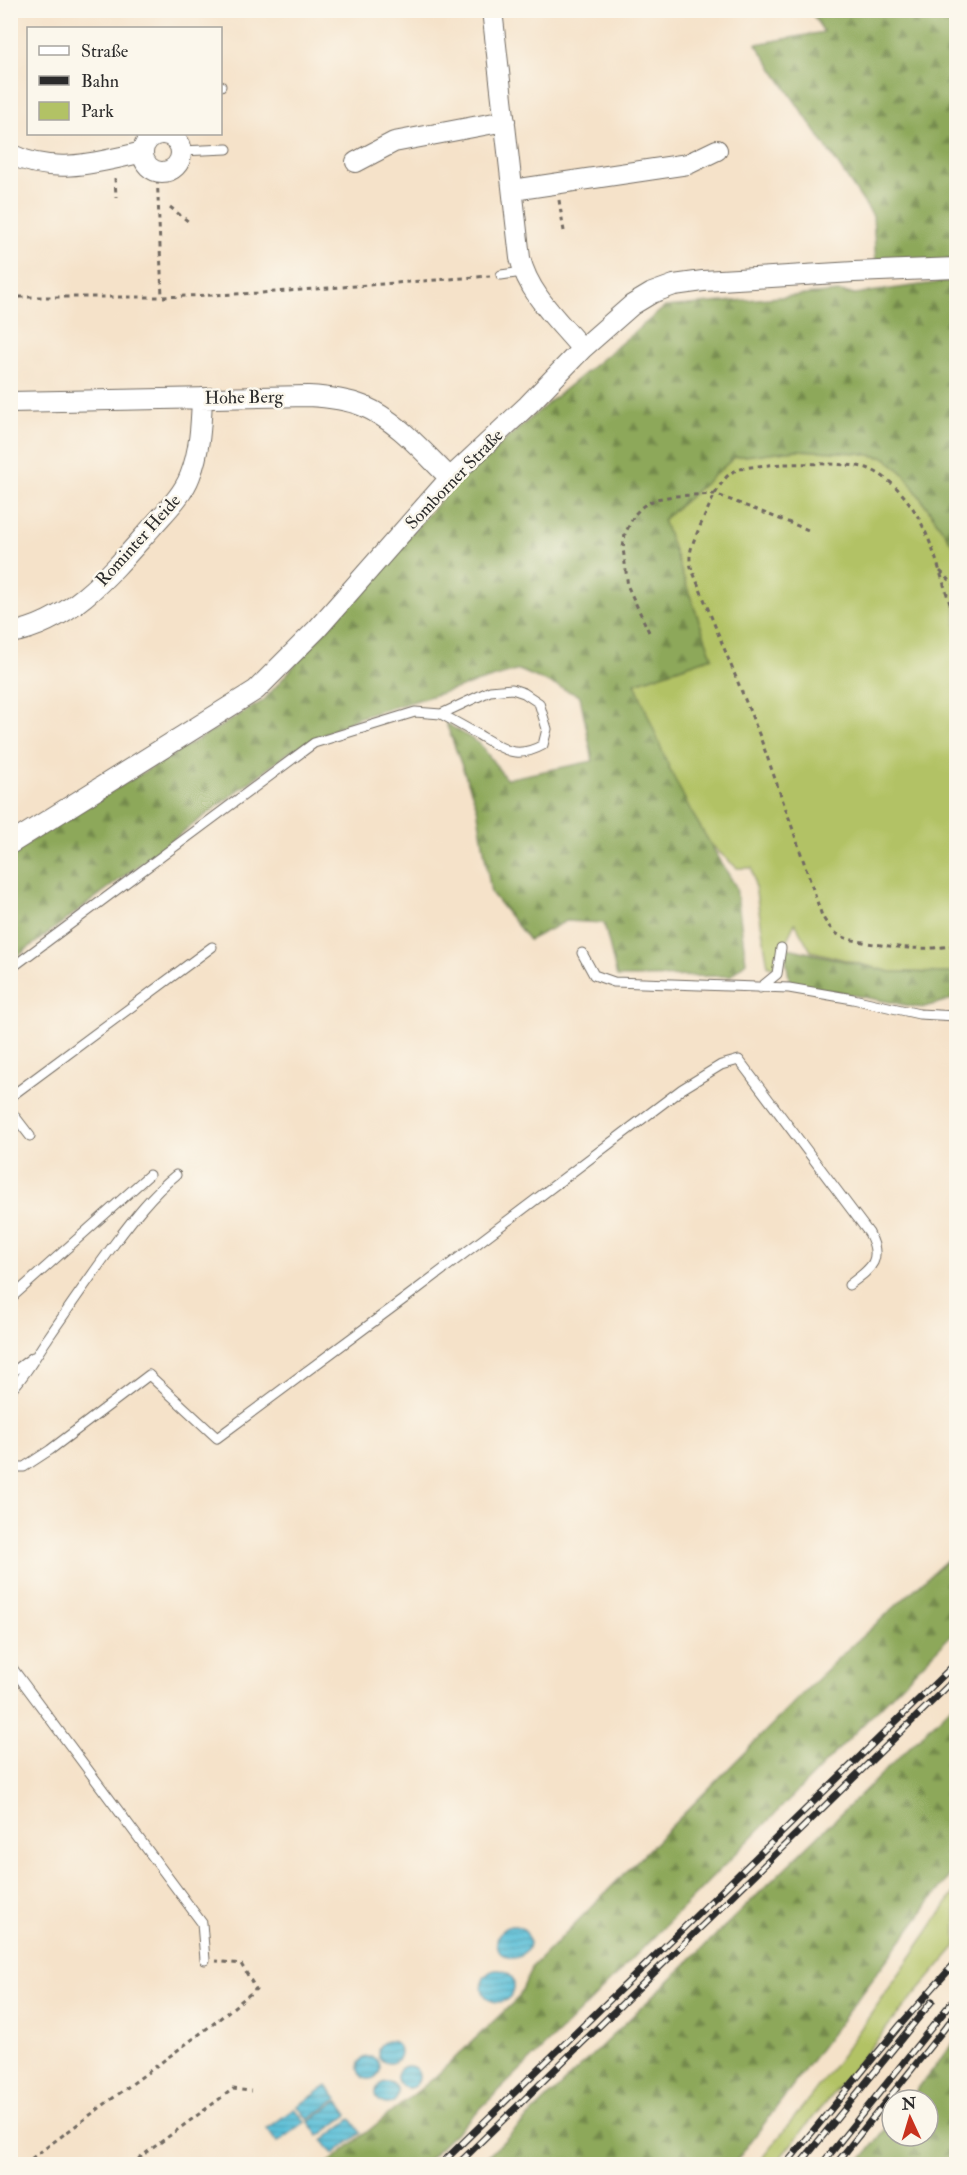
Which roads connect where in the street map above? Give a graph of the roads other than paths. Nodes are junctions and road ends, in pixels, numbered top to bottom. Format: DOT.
graph roads {
  1 [pos="492,10"];
  2 [pos="505,121"];
  3 [pos="178,141"];
  4 [pos="227,148"];
  5 [pos="717,150"];
  6 [pos="143,152"];
  7 [pos="10,154"];
  8 [pos="356,162"];
  9 [pos="513,190"];
  10 [pos="957,268"];
  11 [pos="523,272"];
  12 [pos="501,275"];
  13 [pos="582,349"];
  14 [pos="202,398"];
  15 [pos="10,402"];
  16 [pos="450,478"];
  17 [pos="10,633"];
  18 [pos="441,714"];
  19 [pos="10,844"];
  20 [pos="212,947"];
  21 [pos="781,948"];
  22 [pos="582,953"];
  23 [pos="10,969"];
  24 [pos="760,988"];
  25 [pos="957,1016"];
  26 [pos="10,1097"];
  27 [pos="10,1110"];
  28 [pos="30,1136"];
  29 [pos="149,1175"];
  30 [pos="176,1175"];
  31 [pos="849,1285"];
  32 [pos="10,1299"];
  33 [pos="36,1354"];
  34 [pos="10,1374"];
  35 [pos="10,1391"];
  36 [pos="10,1467"];
  37 [pos="10,1665"];
  38 [pos="205,1960"];
  1 -- 2 [label="street"];
  2 -- 8 [label="street"];
  2 -- 9 [label="street"];
  3 -- 4 [label="lane"];
  3 -- 6 [label="street"];
  3 -- 6 [label="street"];
  5 -- 9 [label="street"];
  6 -- 7 [label="street"];
  9 -- 11 [label="street"];
  10 -- 13 [label="street, Somborner Straße"];
  11 -- 12 [label="lane"];
  11 -- 13 [label="street"];
  13 -- 16 [label="street, Somborner Straße"];
  14 -- 15 [label="street, Hohe Berg"];
  14 -- 16 [label="street, Hohe Berg"];
  14 -- 17 [label="street, Rominter Heide"];
  16 -- 19 [label="street, Somborner Straße"];
  18 -- 18 [label="lane"];
  18 -- 23 [label="lane"];
  20 -- 26 [label="lane"];
  21 -- 24 [label="lane"];
  22 -- 24 [label="lane"];
  24 -- 25 [label="lane"];
  27 -- 28 [label="lane"];
  29 -- 32 [label="lane"];
  30 -- 33 [label="lane"];
  31 -- 36 [label="lane"];
  33 -- 34 [label="lane"];
  33 -- 35 [label="lane"];
  37 -- 38 [label="lane"];
}
